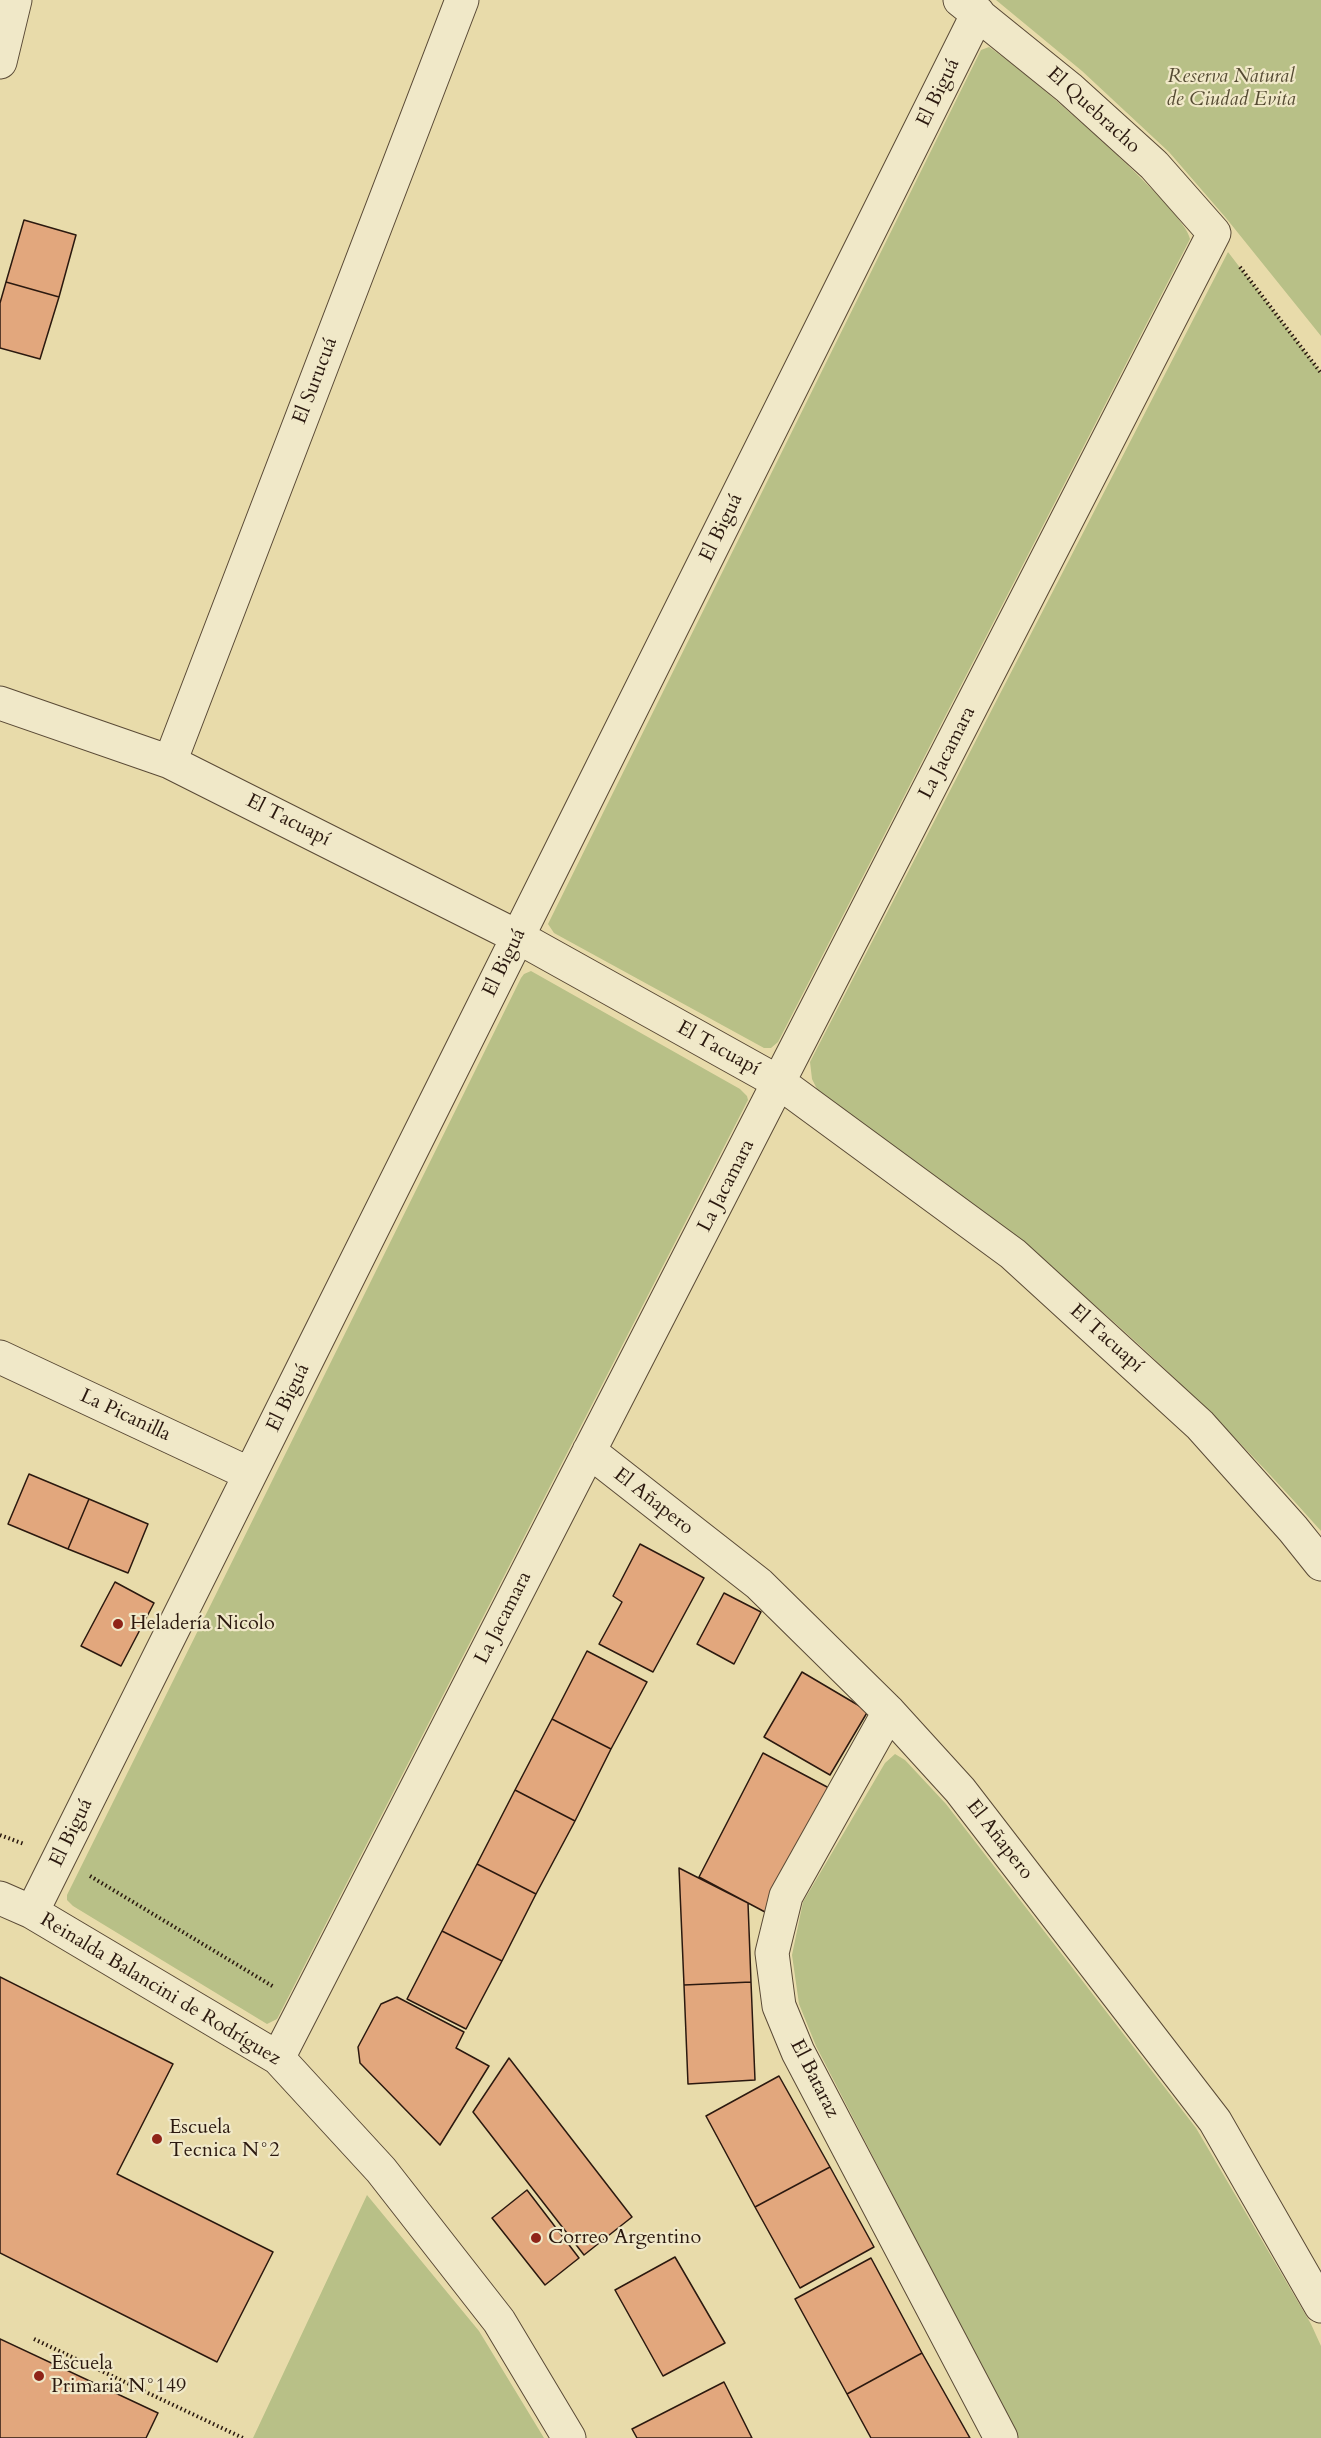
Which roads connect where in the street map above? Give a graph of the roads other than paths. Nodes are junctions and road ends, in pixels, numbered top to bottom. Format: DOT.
graph roads {
  1 [pos="15,0"];
  2 [pos="462,0"];
  3 [pos="969,7"];
  4 [pos="0,62"];
  5 [pos="1172,312"];
  6 [pos="0,703"];
  7 [pos="171,762"];
  8 [pos="518,937"];
  9 [pos="780,1083"];
  10 [pos="0,1357"];
  11 [pos="589,1451"];
  12 [pos="250,1474"];
  13 [pos="1321,1564"];
  14 [pos="890,1712"];
  15 [pos="0,1898"];
  16 [pos="32,1912"];
  17 [pos="278,2058"];
  18 [pos="1321,2306"];
  19 [pos="570,2438"];
  20 [pos="1000,2438"];
  1 -- 4 [label="street"];
  2 -- 7 [label="street, El Surucuá"];
  3 -- 5 [label="street, El Quebracho"];
  3 -- 8 [label="street, El Biguá"];
  5 -- 9 [label="street, La Jacamara"];
  6 -- 7 [label="street, El Tacuapí"];
  7 -- 8 [label="street, El Tacuapí"];
  8 -- 9 [label="street, El Tacuapí"];
  8 -- 12 [label="street, El Biguá"];
  9 -- 11 [label="street, La Jacamara"];
  9 -- 13 [label="street, El Tacuapí"];
  10 -- 12 [label="street, La Picanilla"];
  11 -- 14 [label="street, El Añapero"];
  11 -- 17 [label="street, La Jacamara"];
  12 -- 16 [label="street, El Biguá"];
  14 -- 18 [label="street, El Añapero"];
  14 -- 20 [label="street, El Bataraz"];
  15 -- 16 [label="street, Reinalda Balancini de Rodríguez"];
  16 -- 17 [label="street, Reinalda Balancini de Rodríguez"];
  17 -- 19 [label="street, Reinalda Balancini de Rodríguez"];
}
